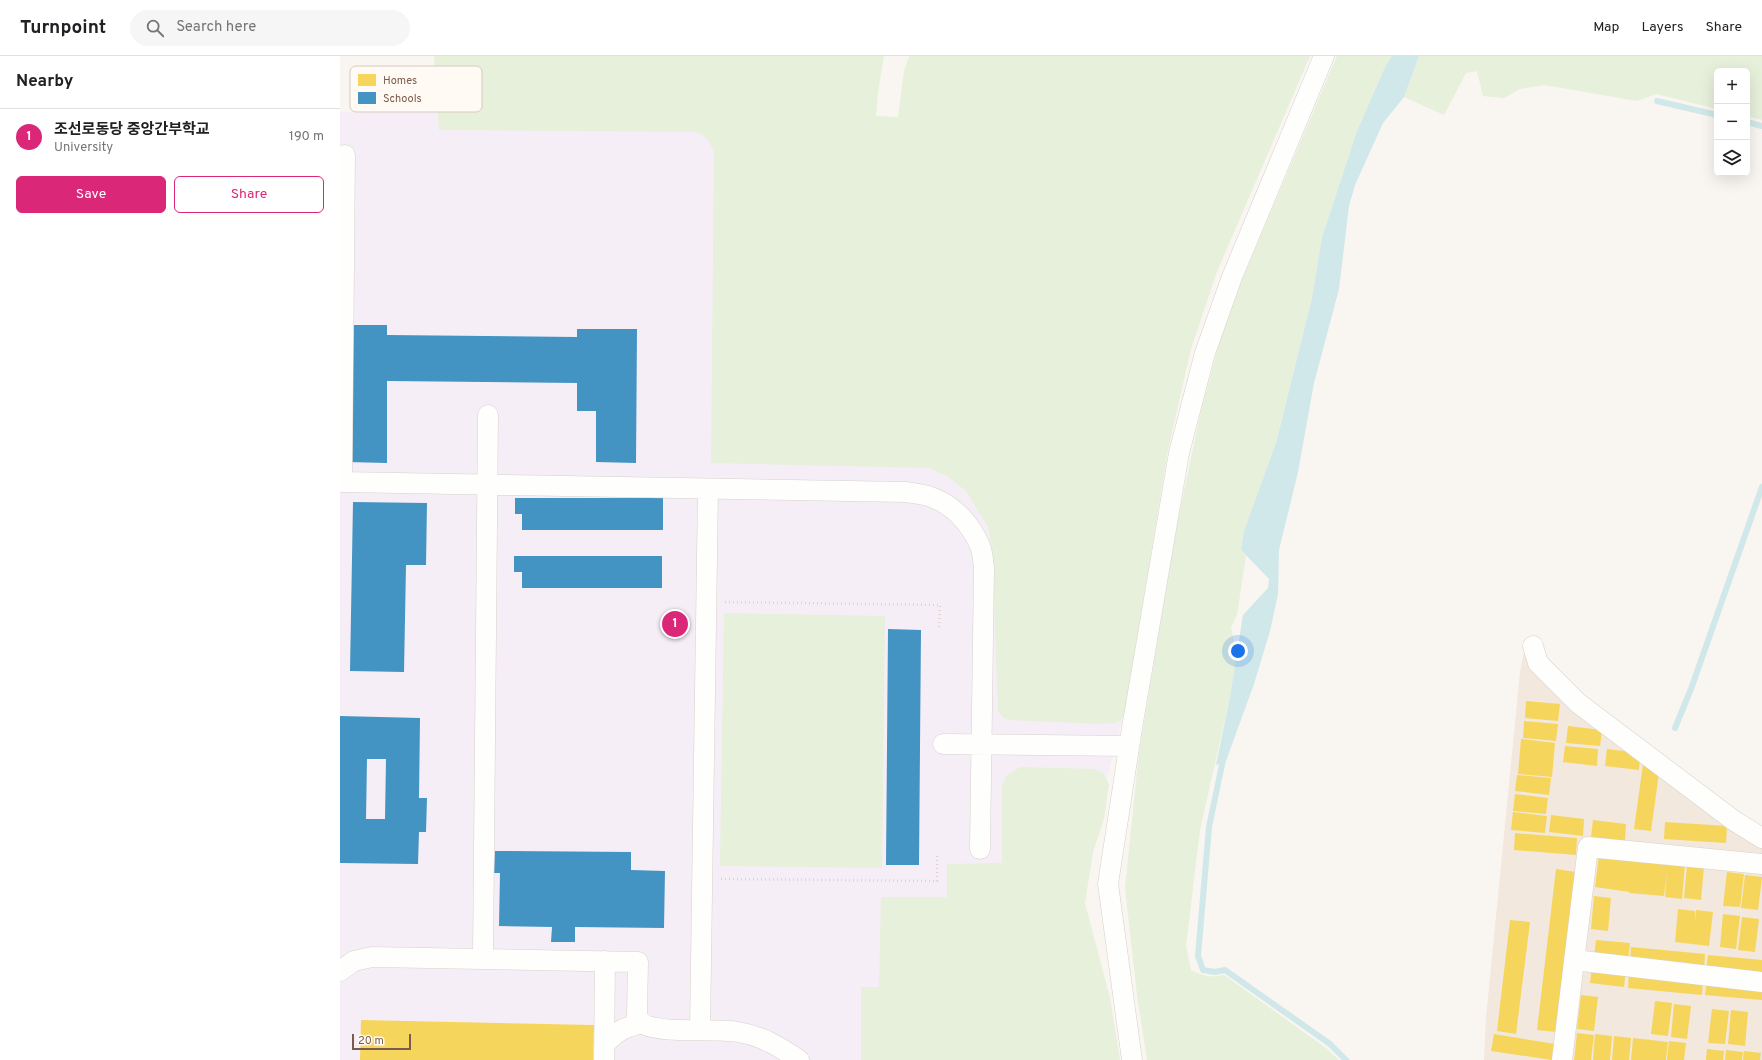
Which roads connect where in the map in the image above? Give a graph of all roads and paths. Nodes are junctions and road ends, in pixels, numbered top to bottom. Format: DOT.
graph roads {
  1 [pos="1324,56"];
  2 [pos="345,155"];
  3 [pos="488,415"];
  4 [pos="487,485"];
  5 [pos="708,489"];
  6 [pos="707,601"];
  7 [pos="939,630"];
  8 [pos="1533,646"];
  9 [pos="943,744"];
  10 [pos="981,745"];
  11 [pos="1129,746"];
  12 [pos="1762,838"];
  13 [pos="980,849"];
  14 [pos="938,856"];
  15 [pos="1762,864"];
  16 [pos="703,879"];
  17 [pos="483,958"];
  18 [pos="1574,960"];
  19 [pos="605,961"];
  20 [pos="340,971"];
  21 [pos="1762,982"];
  22 [pos="643,1023"];
  23 [pos="700,1030"];
  24 [pos="604,1053"];
  25 [pos="799,1060"];
  26 [pos="1132,1060"];
  27 [pos="1562,1060"];
  1 -- 11 [label="street"];
  2 -- 4 [label="street"];
  3 -- 4 [label="street"];
  4 -- 5 [label="street"];
  4 -- 17 [label="street"];
  5 -- 6 [label="street"];
  5 -- 10 [label="street"];
  6 -- 7 [label="path"];
  6 -- 16 [label="street"];
  8 -- 12 [label="street"];
  9 -- 10 [label="street"];
  10 -- 11 [label="street"];
  10 -- 13 [label="street"];
  11 -- 26 [label="street"];
  14 -- 16 [label="path"];
  15 -- 18 [label="street"];
  16 -- 23 [label="street"];
  17 -- 19 [label="street"];
  17 -- 20 [label="street"];
  18 -- 21 [label="street"];
  18 -- 27 [label="street"];
  19 -- 22 [label="street"];
  19 -- 24 [label="street"];
  22 -- 23 [label="street"];
  22 -- 24 [label="street"];
  23 -- 25 [label="street"];
}
